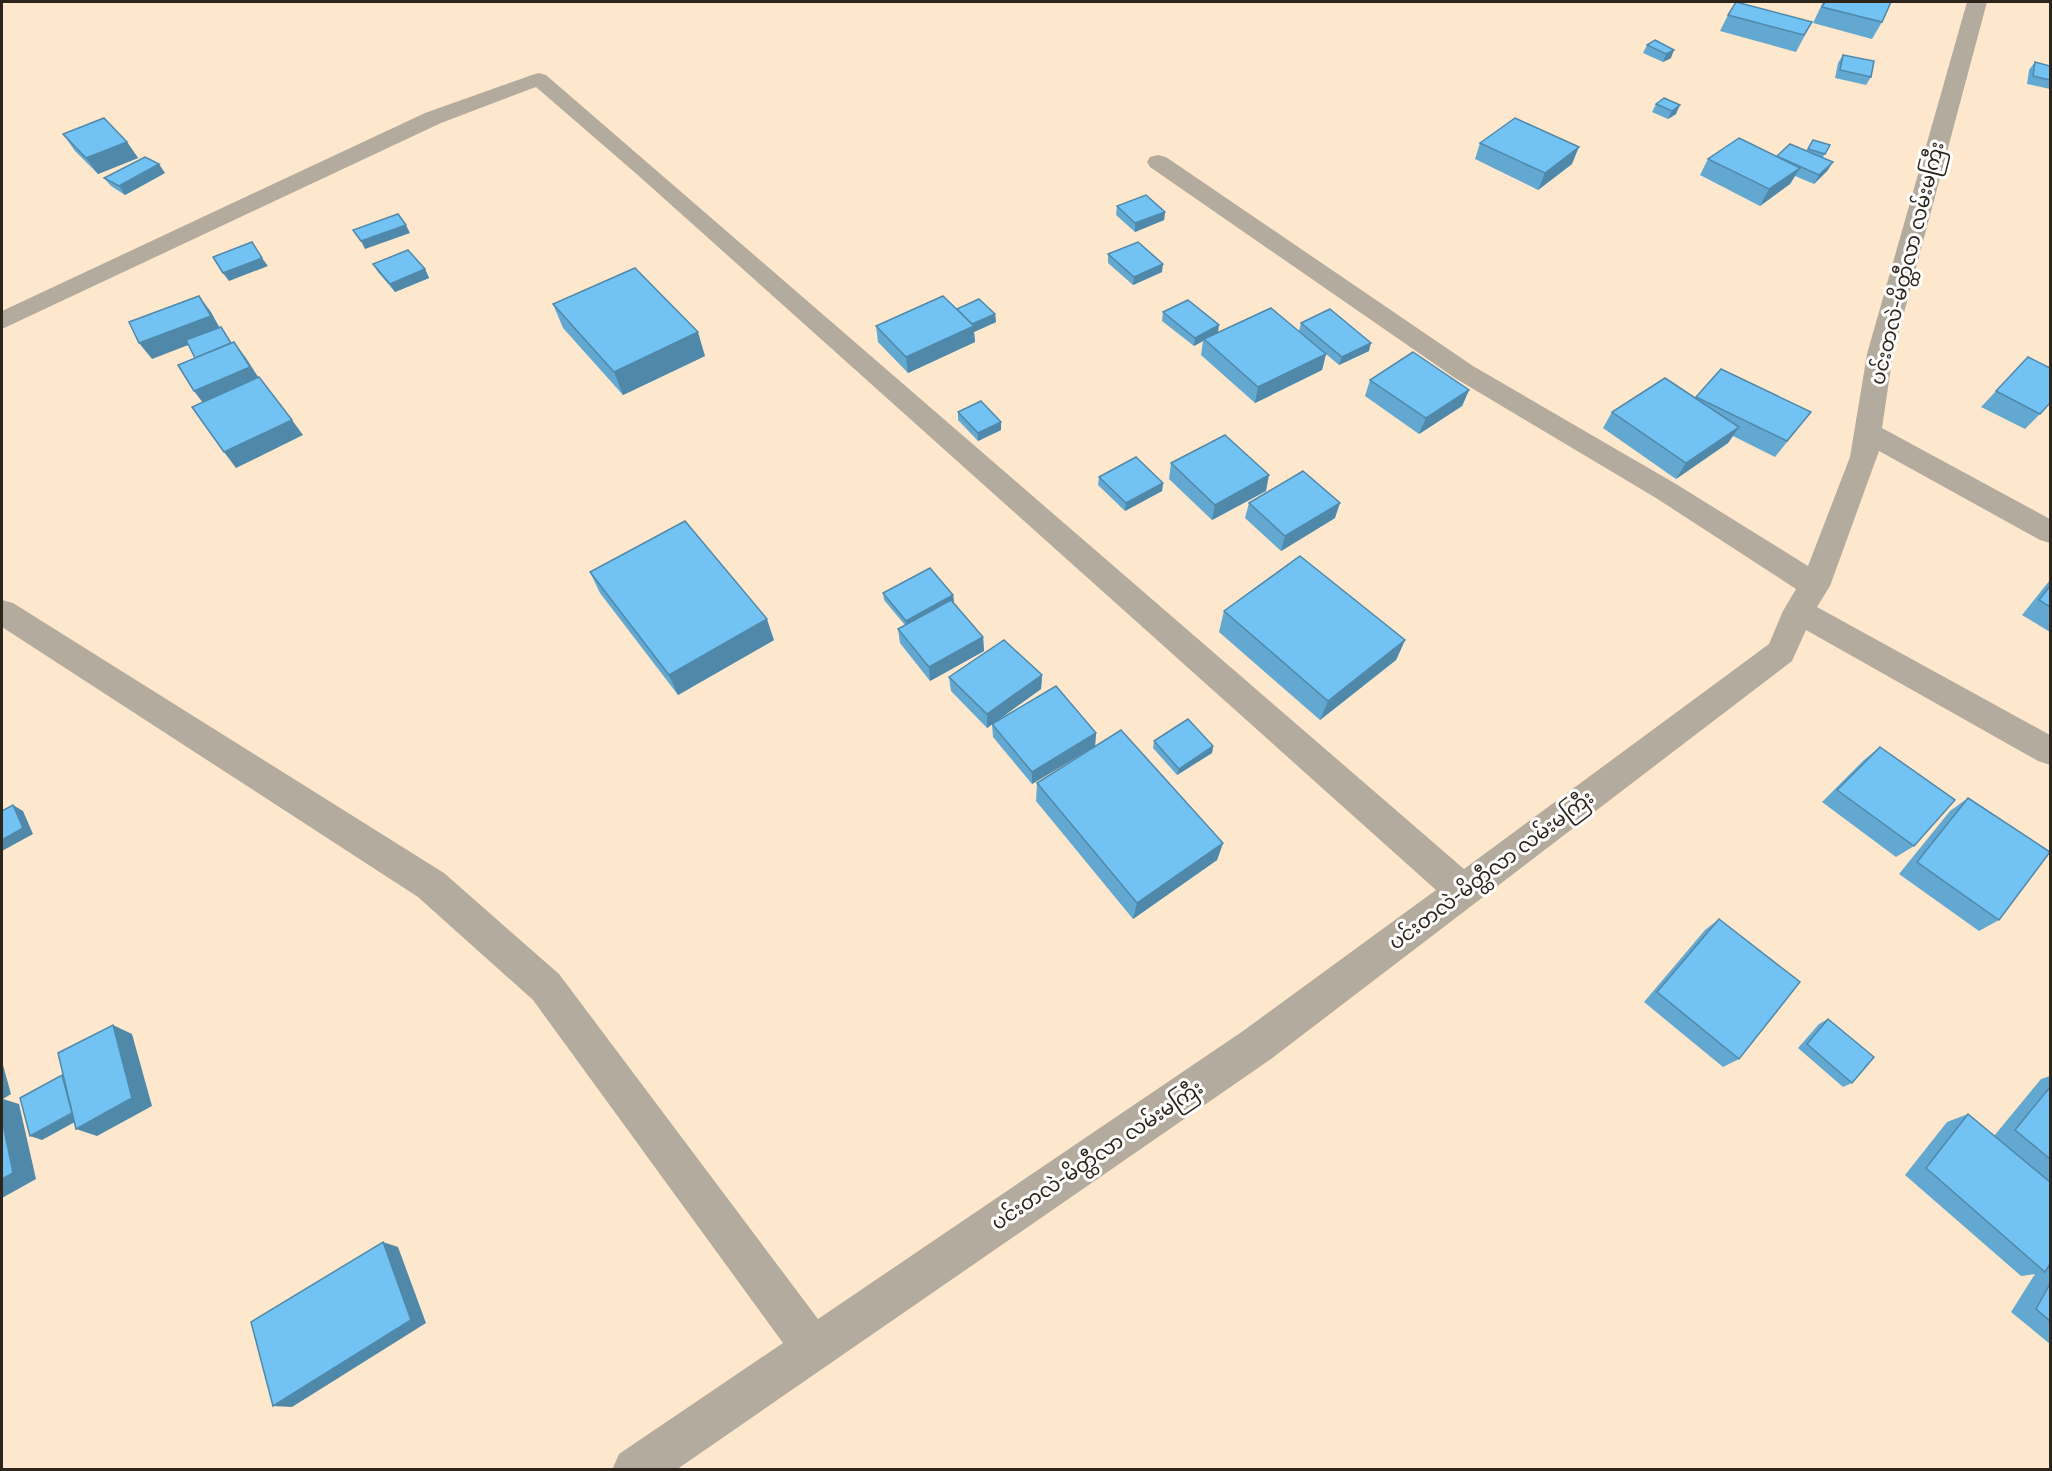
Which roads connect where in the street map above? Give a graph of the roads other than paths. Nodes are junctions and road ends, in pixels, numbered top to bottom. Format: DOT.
graph roads {
  1 [pos="1977,2"];
  2 [pos="1158,162"];
  3 [pos="2,321"];
  4 [pos="1868,433"];
  5 [pos="2050,532"];
  6 [pos="1806,599"];
  7 [pos="2,612"];
  8 [pos="2050,751"];
  9 [pos="1463,891"];
  10 [pos="814,1349"];
  11 [pos="635,1470"];
  1 -- 4 [label="street, ပင်းတလဲ-မိတ္ထီလာ လမ်းမကြီး"];
  2 -- 6 [label="street"];
  3 -- 9 [label="street"];
  4 -- 5 [label="street"];
  4 -- 6 [label="street, ပင်းတလဲ-မိတ္ထီလာ လမ်းမကြီး"];
  6 -- 8 [label="street"];
  6 -- 9 [label="street, ပင်းတလဲ-မိတ္ထီလာ လမ်းမကြီး"];
  7 -- 10 [label="street"];
  9 -- 10 [label="street, ပင်းတလဲ-မိတ္ထီလာ လမ်းမကြီး"];
  10 -- 11 [label="street, ပင်းတလဲ-မိတ္ထီလာ လမ်းမကြီး"];
}
